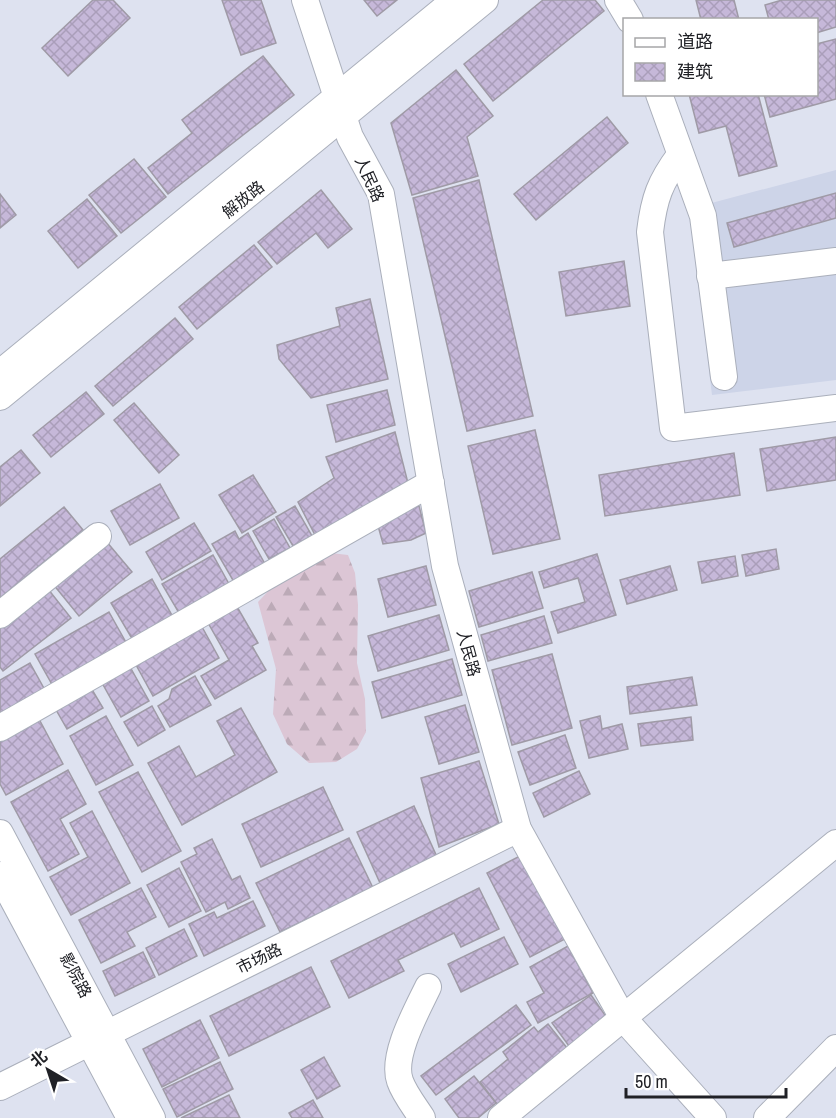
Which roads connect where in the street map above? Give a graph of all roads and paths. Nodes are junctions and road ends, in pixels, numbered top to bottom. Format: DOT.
graph roads {
  1 [pos="305,0"];
  2 [pos="455,0"];
  3 [pos="485,0"];
  4 [pos="618,0"];
  5 [pos="629,18"];
  6 [pos="660,96"];
  7 [pos="343,117"];
  8 [pos="680,155"];
  9 [pos="836,261"];
  10 [pos="710,276"];
  11 [pos="0,373"];
  12 [pos="724,377"];
  13 [pos="0,397"];
  14 [pos="836,408"];
  15 [pos="431,483"];
  16 [pos="98,536"];
  17 [pos="0,615"];
  18 [pos="0,728"];
  19 [pos="518,829"];
  20 [pos="0,833"];
  21 [pos="836,843"];
  22 [pos="0,875"];
  23 [pos="14,898"];
  24 [pos="428,987"];
  25 [pos="622,1018"];
  26 [pos="98,1038"];
  27 [pos="836,1048"];
  28 [pos="0,1087"];
  29 [pos="130,1118"];
  30 [pos="152,1118"];
  31 [pos="422,1118"];
  32 [pos="501,1118"];
  33 [pos="713,1118"];
  34 [pos="767,1118"];
  1 -- 7 [label="street, 人民路"];
  2 -- 7 [label="street, 解放路"];
  3 -- 7 [label="street, 解放路"];
  4 -- 5 [label="street"];
  6 -- 8 [label="street"];
  7 -- 11 [label="street, 解放路"];
  7 -- 13 [label="street, 解放路"];
  7 -- 15 [label="street, 人民路"];
  8 -- 10 [label="street"];
  8 -- 14 [label="street"];
  9 -- 10 [label="street"];
  10 -- 12 [label="street"];
  15 -- 18 [label="street"];
  15 -- 19 [label="street, 人民路"];
  16 -- 17 [label="street"];
  19 -- 25 [label="street, 人民路"];
  19 -- 26 [label="street, 市场路"];
  20 -- 23 [label="street"];
  21 -- 25 [label="street"];
  22 -- 23 [label="street"];
  23 -- 26 [label="street"];
  24 -- 31 [label="street"];
  25 -- 32 [label="street"];
  25 -- 33 [label="street, 人民路"];
  26 -- 28 [label="street, 市场路"];
  26 -- 29 [label="street"];
  26 -- 30 [label="street"];
  27 -- 34 [label="street"];
}
